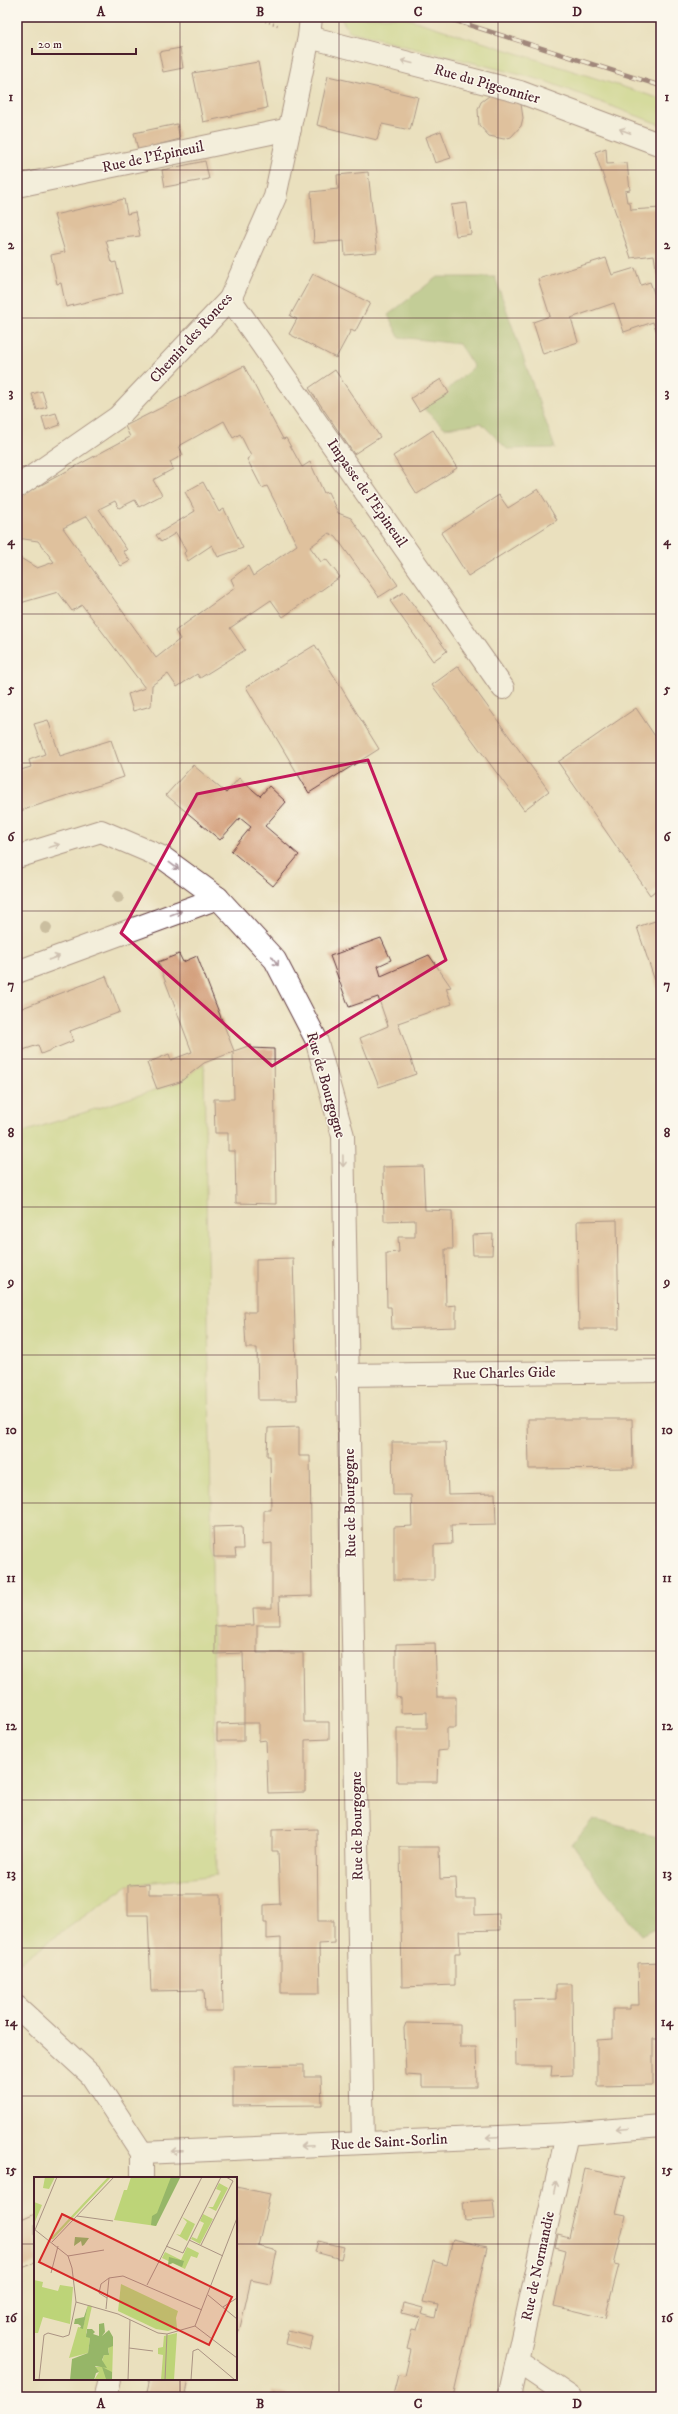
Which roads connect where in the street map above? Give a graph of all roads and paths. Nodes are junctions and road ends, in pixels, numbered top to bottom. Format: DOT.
graph roads {
  1 [pos="310,27"];
  2 [pos="290,129"];
  3 [pos="661,145"];
  4 [pos="17,186"];
  5 [pos="230,299"];
  6 [pos="17,487"];
  7 [pos="503,688"];
  8 [pos="17,857"];
  9 [pos="218,898"];
  10 [pos="17,972"];
  11 [pos="661,1371"];
  12 [pos="347,1375"];
  13 [pos="17,2007"];
  14 [pos="661,2126"];
  15 [pos="567,2134"];
  16 [pos="363,2143"];
  17 [pos="142,2153"];
  18 [pos="142,2177"];
  19 [pos="518,2362"];
  20 [pos="109,2380"];
  21 [pos="105,2397"];
  22 [pos="509,2397"];
  23 [pos="570,2397"];
  1 -- 2 [label="street, Chemin des Ronces"];
  3 -- 1 [label="street, Rue du Pigeonnier, one-way"];
  2 -- 4 [label="street, Rue de l'Épineuil"];
  2 -- 5 [label="street, Chemin des Ronces"];
  5 -- 6 [label="street, Chemin des Ronces"];
  5 -- 7 [label="street, Impasse de l'Epineuil"];
  8 -- 9 [label="street, Rue de Bourgogne, one-way"];
  10 -- 9 [label="street, one-way"];
  9 -- 12 [label="street, Rue de Bourgogne, one-way"];
  11 -- 12 [label="street, Rue Charles Gide"];
  12 -- 16 [label="street, Rue de Bourgogne"];
  13 -- 17 [label="street"];
  14 -- 15 [label="street, Rue de Saint-Sorlin, one-way"];
  15 -- 16 [label="street, Rue de Saint-Sorlin, one-way"];
  19 -- 15 [label="street, Rue de Normandie, one-way"];
  16 -- 17 [label="street, Rue de Saint-Sorlin, one-way"];
  17 -- 18 [label="street"];
  19 -- 22 [label="street, Rue de Normandie"];
  19 -- 23 [label="street"];
  20 -- 21 [label="street"];
}
